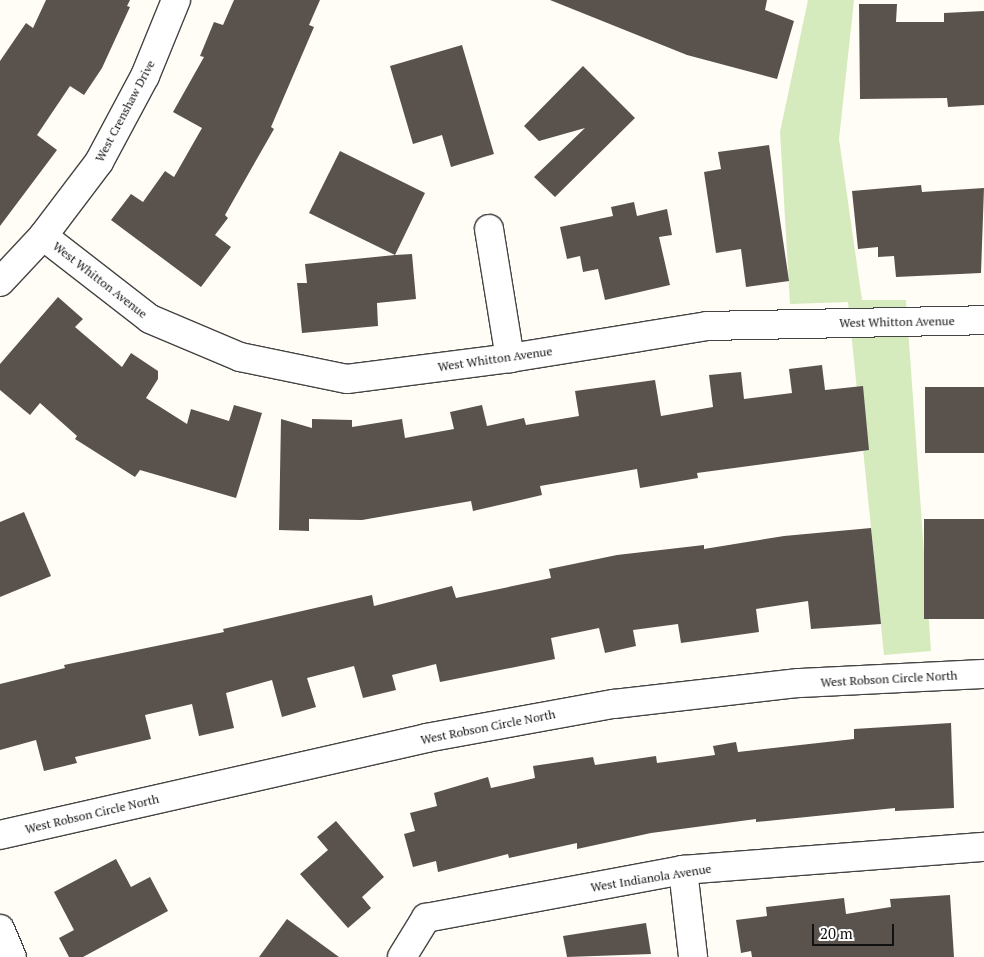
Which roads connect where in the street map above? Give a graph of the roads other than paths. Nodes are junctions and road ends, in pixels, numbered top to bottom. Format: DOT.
graph roads {
  1 [pos="176,0"];
  2 [pos="489,229"];
  3 [pos="43,236"];
  4 [pos="0,282"];
  5 [pos="984,320"];
  6 [pos="510,358"];
  7 [pos="984,674"];
  8 [pos="0,835"];
  9 [pos="984,847"];
  10 [pos="683,870"];
  11 [pos="0,929"];
  12 [pos="12,957"];
  13 [pos="402,957"];
  14 [pos="693,957"];
  1 -- 3 [label="street, West Crenshaw Drive"];
  2 -- 6 [label="street"];
  3 -- 4 [label="street, West Crenshaw Drive"];
  3 -- 6 [label="street, West Whitton Avenue"];
  5 -- 6 [label="street, West Whitton Avenue"];
  7 -- 8 [label="street, West Robson Circle North"];
  9 -- 10 [label="street, West Indianola Avenue"];
  10 -- 13 [label="street, West Indianola Avenue"];
  10 -- 14 [label="street"];
  11 -- 12 [label="street"];
}
